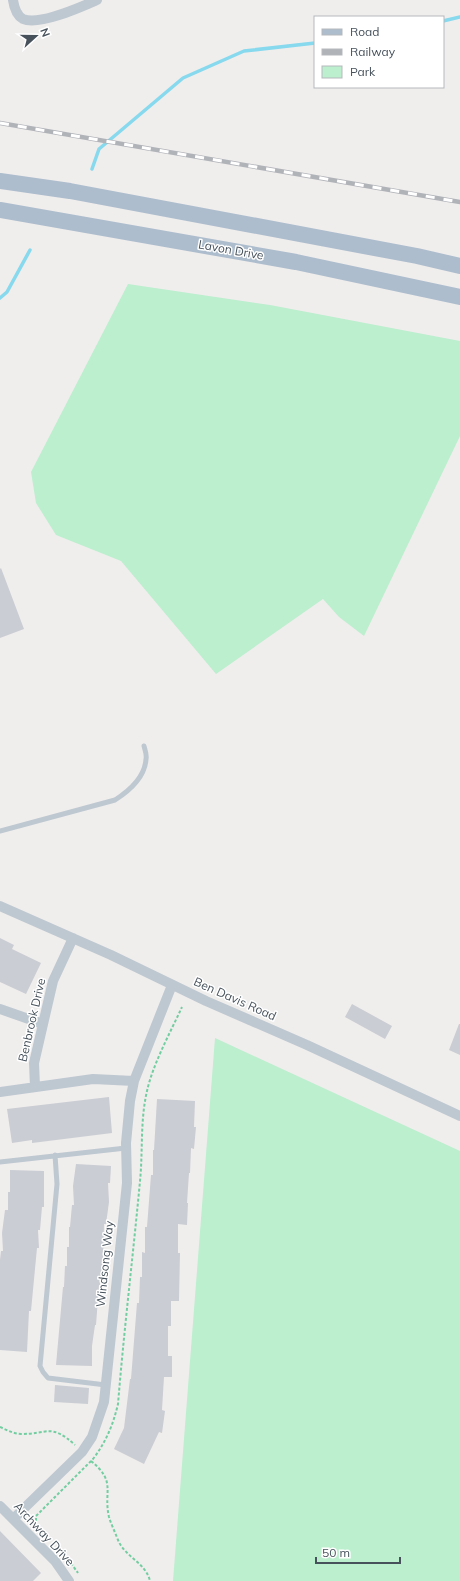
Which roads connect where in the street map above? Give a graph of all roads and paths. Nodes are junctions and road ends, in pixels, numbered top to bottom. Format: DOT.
graph roads {
  1 [pos="13,0"];
  2 [pos="97,0"];
  3 [pos="0,181"];
  4 [pos="0,210"];
  5 [pos="460,266"];
  6 [pos="460,297"];
  7 [pos="144,746"];
  8 [pos="0,831"];
  9 [pos="0,906"];
  10 [pos="73,938"];
  11 [pos="172,985"];
  12 [pos="0,1008"];
  13 [pos="42,1024"];
  14 [pos="134,1081"];
  15 [pos="35,1087"];
  16 [pos="0,1092"];
  17 [pos="460,1116"];
  18 [pos="126,1148"];
  19 [pos="55,1155"];
  20 [pos="0,1162"];
  21 [pos="106,1385"];
  22 [pos="0,1428"];
  23 [pos="77,1447"];
  24 [pos="90,1461"];
  25 [pos="0,1506"];
  26 [pos="13,1519"];
  27 [pos="69,1581"];
  28 [pos="150,1581"];
  1 -- 2 [label="street"];
  3 -- 5 [label="main road"];
  4 -- 6 [label="main road, Lavon Drive"];
  7 -- 8 [label="lane"];
  9 -- 10 [label="street, Ben Davis Road"];
  10 -- 11 [label="street, Ben Davis Road"];
  10 -- 13 [label="street, Benbrook Drive"];
  11 -- 14 [label="street, Windsong Way"];
  11 -- 17 [label="street, Ben Davis Road"];
  12 -- 13 [label="street"];
  13 -- 15 [label="street, Benbrook Drive"];
  14 -- 15 [label="street"];
  14 -- 18 [label="street, Windsong Way"];
  15 -- 16 [label="street"];
  18 -- 19 [label="lane"];
  18 -- 21 [label="street, Windsong Way"];
  19 -- 20 [label="lane"];
  19 -- 21 [label="lane"];
  21 -- 26 [label="street, Windsong Way"];
  22 -- 23 [label="path"];
  24 -- 28 [label="path"];
  25 -- 26 [label="street, Archway Drive"];
  26 -- 27 [label="street, Archway Drive"];
}
